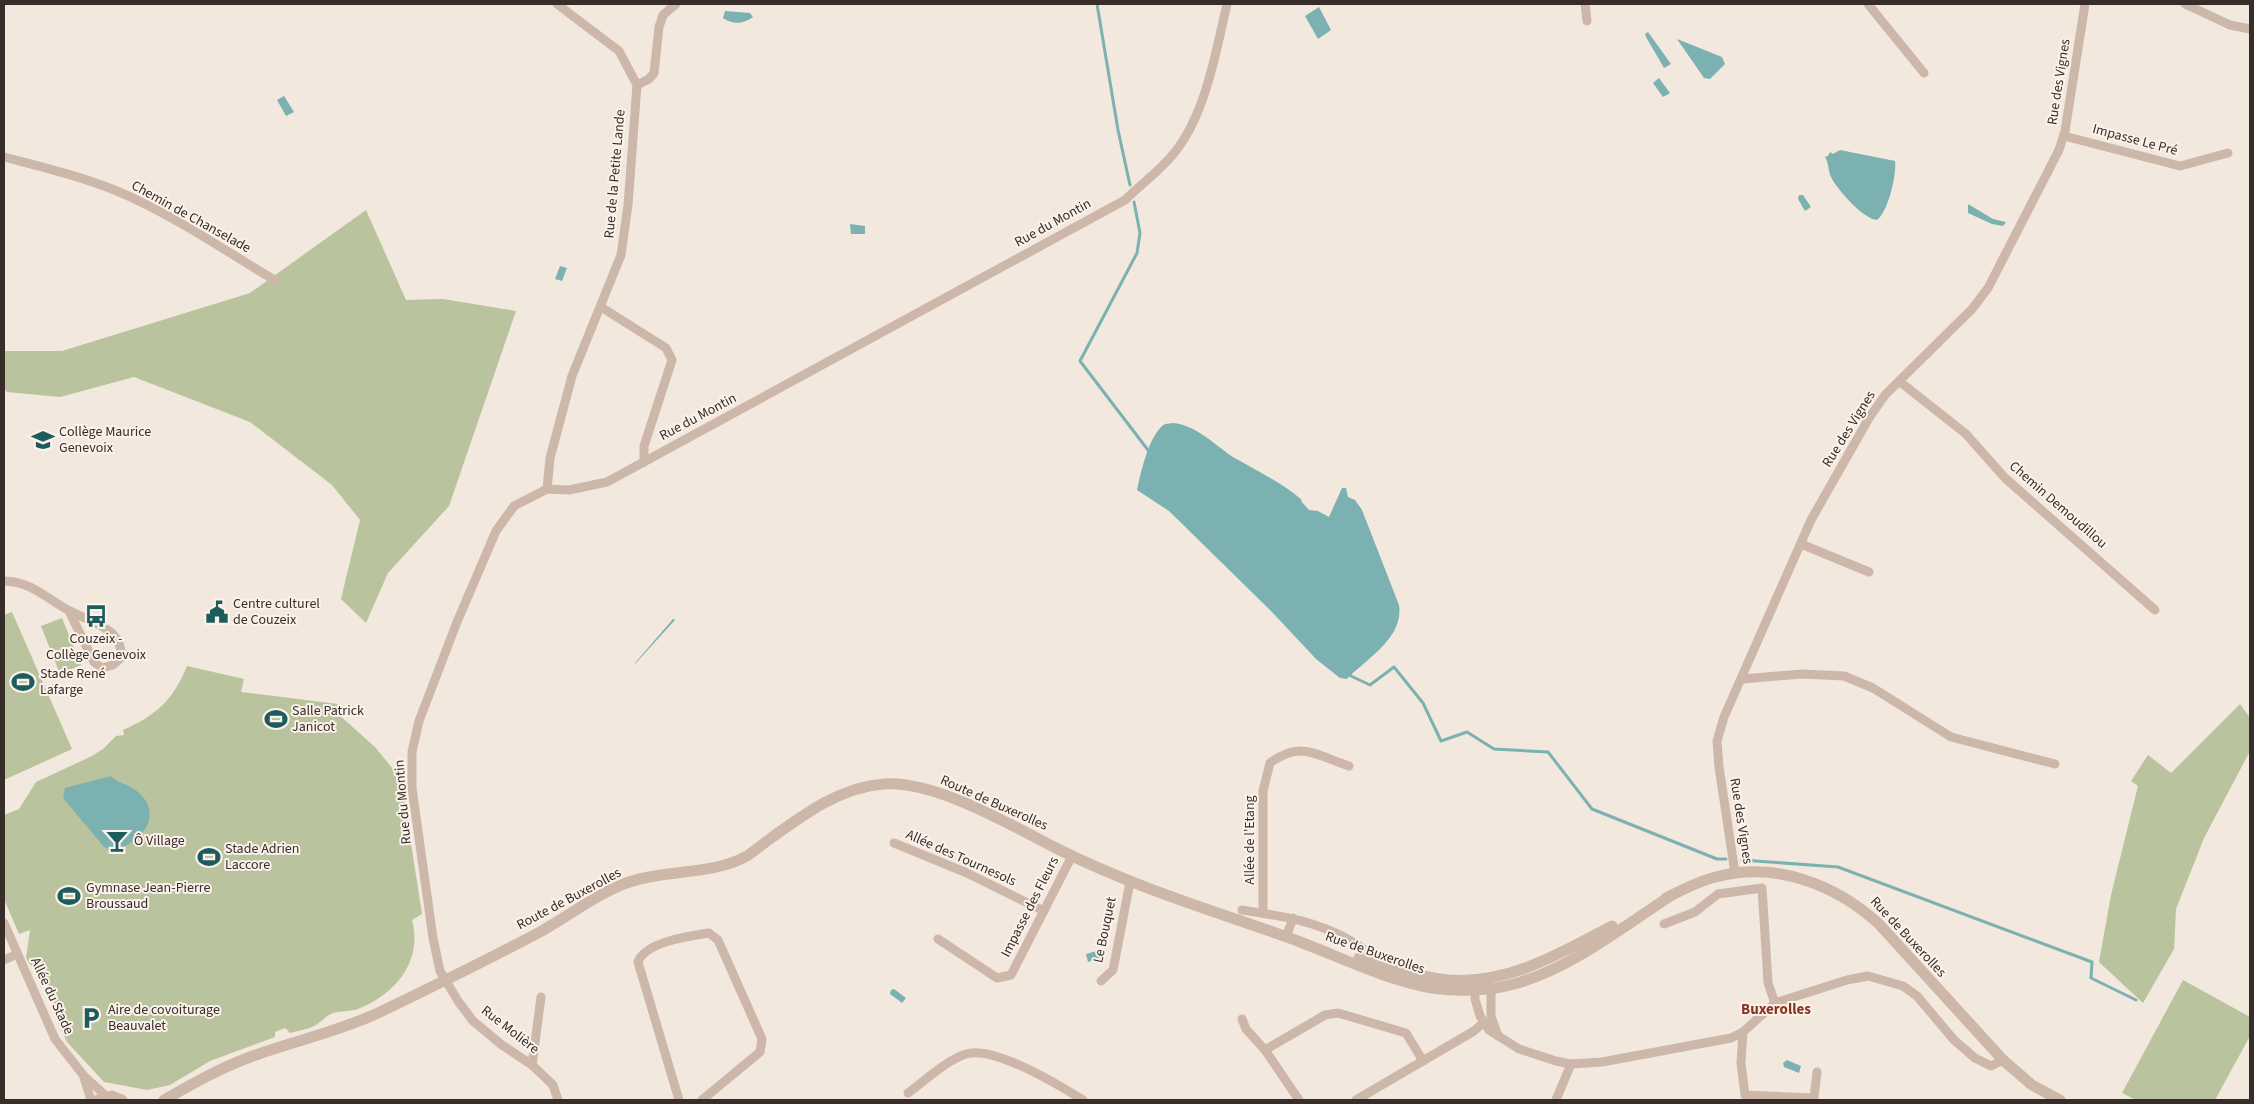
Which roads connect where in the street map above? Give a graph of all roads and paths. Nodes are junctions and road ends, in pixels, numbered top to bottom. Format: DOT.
graph roads {
  1 [pos="557,4"];
  2 [pos="676,4"];
  3 [pos="1227,4"];
  4 [pos="1585,4"];
  5 [pos="1868,4"];
  6 [pos="2085,4"];
  7 [pos="2185,4"];
  8 [pos="1587,20"];
  9 [pos="2250,29"];
  10 [pos="1924,73"];
  11 [pos="636,85"];
  12 [pos="2064,136"];
  13 [pos="2228,154"];
  14 [pos="4,157"];
  15 [pos="276,281"];
  16 [pos="601,307"];
  17 [pos="1898,381"];
  18 [pos="644,462"];
  19 [pos="547,490"];
  20 [pos="1800,544"];
  21 [pos="1869,572"];
  22 [pos="4,582"];
  23 [pos="2156,610"];
  24 [pos="69,611"];
  25 [pos="1742,679"];
  26 [pos="2056,764"];
  27 [pos="1349,766"];
  28 [pos="894,843"];
  29 [pos="1072,856"];
  30 [pos="1735,873"];
  31 [pos="1130,882"];
  32 [pos="1242,910"];
  33 [pos="1044,911"];
  34 [pos="1263,913"];
  35 [pos="1293,918"];
  36 [pos="4,923"];
  37 [pos="1664,924"];
  38 [pos="1286,937"];
  39 [pos="938,939"];
  40 [pos="17,954"];
  41 [pos="4,960"];
  42 [pos="1384,964"];
  43 [pos="444,980"];
  44 [pos="1102,981"];
  45 [pos="1486,983"];
  46 [pos="1476,990"];
  47 [pos="541,997"];
  48 [pos="1775,1003"];
  49 [pos="1242,1019"];
  50 [pos="1484,1023"];
  51 [pos="1743,1032"];
  52 [pos="1498,1036"];
  53 [pos="1266,1050"];
  54 [pos="2003,1060"];
  55 [pos="1423,1061"];
  56 [pos="1571,1064"];
  57 [pos="532,1065"];
  58 [pos="1817,1072"];
  59 [pos="84,1076"];
  60 [pos="908,1093"];
  61 [pos="102,1098"];
  62 [pos="91,1100"];
  63 [pos="122,1100"];
  64 [pos="162,1100"];
  65 [pos="558,1100"];
  66 [pos="679,1100"];
  67 [pos="702,1100"];
  68 [pos="1083,1100"];
  69 [pos="1299,1100"];
  70 [pos="1356,1100"];
  71 [pos="1556,1100"];
  72 [pos="2060,1100"];
  1 -- 11 [label="street"];
  2 -- 11 [label="street"];
  3 -- 18 [label="street, Rue du Montin"];
  4 -- 8 [label="street"];
  5 -- 10 [label="street"];
  6 -- 12 [label="street, Rue des Vignes"];
  7 -- 9 [label="street"];
  11 -- 16 [label="street, Rue de la Petite Lande"];
  12 -- 13 [label="street, Impasse Le Pré"];
  12 -- 17 [label="street, Rue des Vignes"];
  14 -- 15 [label="street, Chemin de Chanselade"];
  16 -- 18 [label="street"];
  16 -- 19 [label="street, Rue de la Petite Lande"];
  17 -- 20 [label="street, Rue des Vignes"];
  17 -- 23 [label="street, Chemin Demoudillou"];
  18 -- 19 [label="street, Rue du Montin"];
  19 -- 43 [label="street, Rue du Montin"];
  20 -- 21 [label="street"];
  20 -- 25 [label="street, Rue des Vignes"];
  22 -- 24 [label="street"];
  24 -- 24 [label="street"];
  25 -- 26 [label="street"];
  25 -- 30 [label="street, Rue des Vignes"];
  27 -- 34 [label="street, Allée de l'Etang"];
  28 -- 33 [label="street, Allée des Tournesols"];
  29 -- 31 [label="street, Rue de Buxerolles"];
  29 -- 33 [label="street, Impasse des Fleurs"];
  29 -- 43 [label="street, Route de Buxerolles"];
  30 -- 45 [label="street, Rue de Buxerolles"];
  30 -- 54 [label="street, Rue de Buxerolles"];
  31 -- 38 [label="street, Rue de Buxerolles"];
  31 -- 44 [label="street, Le Bouquet"];
  32 -- 34 [label="street"];
  33 -- 39 [label="street, Impasse des Fleurs"];
  34 -- 35 [label="street"];
  35 -- 38 [label="street"];
  35 -- 42 [label="street"];
  36 -- 40 [label="street, Allée du Stade"];
  37 -- 48 [label="street"];
  38 -- 42 [label="street, Rue de Buxerolles"];
  38 -- 46 [label="street, Rue de Buxerolles"];
  40 -- 41 [label="street"];
  40 -- 59 [label="street, Allée du Stade"];
  42 -- 45 [label="street, Rue de Buxerolles"];
  43 -- 57 [label="street, Rue Molière"];
  43 -- 64 [label="street, Route de Buxerolles"];
  45 -- 46 [label="street, Rue de Buxerolles"];
  45 -- 52 [label="street"];
  46 -- 50 [label="street"];
  47 -- 57 [label="street"];
  48 -- 51 [label="street"];
  48 -- 54 [label="street"];
  49 -- 53 [label="street"];
  50 -- 52 [label="street"];
  50 -- 55 [label="street"];
  51 -- 56 [label="street"];
  51 -- 58 [label="street"];
  52 -- 56 [label="street"];
  53 -- 55 [label="street"];
  53 -- 69 [label="street"];
  54 -- 72 [label="street, Rue de Buxerolles"];
  55 -- 70 [label="street"];
  56 -- 71 [label="street"];
  57 -- 65 [label="street, Rue Molière"];
  59 -- 61 [label="street, Allée du Stade"];
  59 -- 62 [label="street, Allée du Stade"];
  60 -- 68 [label="street"];
  61 -- 63 [label="street"];
  66 -- 67 [label="street"];
}
